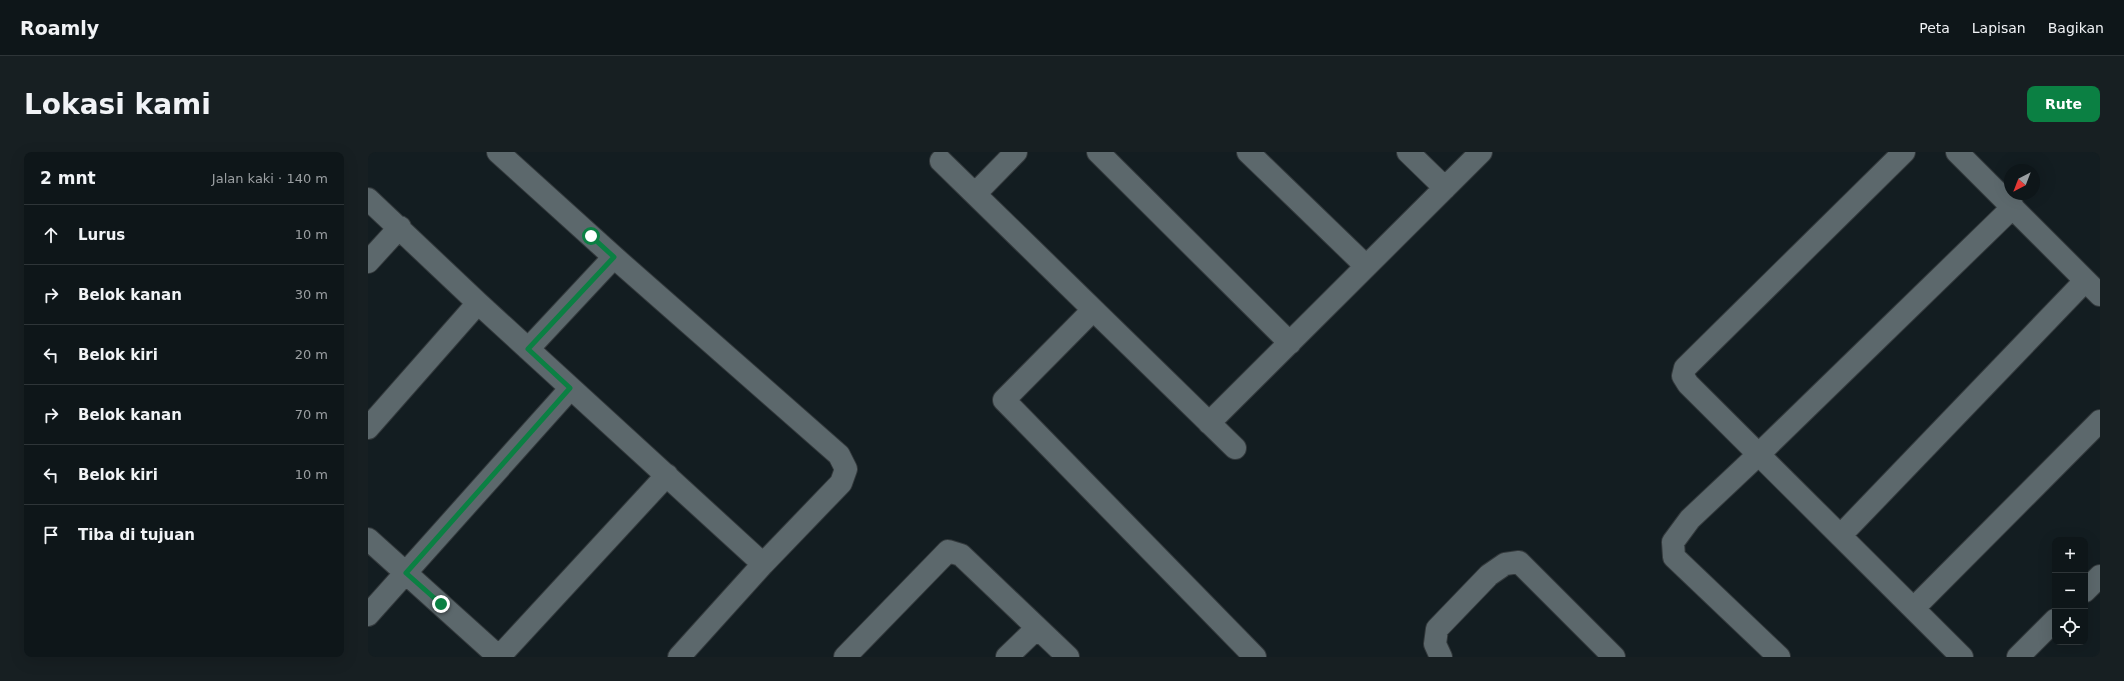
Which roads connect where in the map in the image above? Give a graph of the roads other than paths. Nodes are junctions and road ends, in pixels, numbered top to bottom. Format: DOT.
graph roads {
  1 [pos="498,152"];
  2 [pos="1016,152"];
  3 [pos="1098,152"];
  4 [pos="1248,152"];
  5 [pos="1408,152"];
  6 [pos="1481,152"];
  7 [pos="1904,152"];
  8 [pos="1957,152"];
  9 [pos="941,161"];
  10 [pos="1445,188"];
  11 [pos="975,194"];
  12 [pos="368,199"];
  13 [pos="2012,207"];
  14 [pos="400,228"];
  15 [pos="614,257"];
  16 [pos="368,262"];
  17 [pos="1366,266"];
  18 [pos="2093,288"];
  19 [pos="478,303"];
  20 [pos="1094,310"];
  21 [pos="1290,342"];
  22 [pos="528,349"];
  23 [pos="570,388"];
  24 [pos="2100,421"];
  25 [pos="1209,422"];
  26 [pos="368,428"];
  27 [pos="1235,448"];
  28 [pos="1759,454"];
  29 [pos="667,476"];
  30 [pos="1841,535"];
  31 [pos="368,538"];
  32 [pos="763,564"];
  33 [pos="406,573"];
  34 [pos="2100,576"];
  35 [pos="2088,588"];
  36 [pos="1914,608"];
  37 [pos="368,615"];
  38 [pos="2052,623"];
  39 [pos="1036,628"];
  40 [pos="499,657"];
  41 [pos="679,657"];
  42 [pos="845,657"];
  43 [pos="1007,657"];
  44 [pos="1068,657"];
  45 [pos="1255,657"];
  46 [pos="1441,657"];
  47 [pos="1614,657"];
  48 [pos="1779,657"];
  49 [pos="1962,657"];
  50 [pos="2018,657"];
  1 -- 15 [label="street"];
  2 -- 11 [label="street"];
  3 -- 21 [label="street"];
  4 -- 17 [label="street"];
  5 -- 10 [label="street"];
  6 -- 10 [label="street"];
  7 -- 28 [label="street"];
  8 -- 13 [label="street"];
  9 -- 11 [label="street"];
  10 -- 17 [label="street"];
  11 -- 20 [label="street"];
  12 -- 14 [label="street"];
  13 -- 18 [label="street"];
  13 -- 28 [label="street"];
  14 -- 16 [label="street"];
  14 -- 19 [label="street"];
  15 -- 22 [label="street"];
  15 -- 32 [label="street"];
  17 -- 21 [label="street"];
  18 -- 30 [label="street"];
  19 -- 22 [label="street"];
  19 -- 26 [label="street"];
  20 -- 25 [label="street"];
  20 -- 45 [label="street"];
  21 -- 25 [label="street"];
  22 -- 23 [label="street"];
  23 -- 29 [label="street"];
  23 -- 33 [label="street"];
  24 -- 36 [label="street"];
  25 -- 27 [label="street"];
  28 -- 30 [label="street"];
  28 -- 48 [label="street"];
  29 -- 32 [label="street"];
  29 -- 40 [label="street"];
  30 -- 36 [label="street"];
  31 -- 33 [label="street"];
  32 -- 41 [label="street"];
  33 -- 37 [label="street"];
  33 -- 40 [label="street"];
  34 -- 35 [label="street"];
  36 -- 49 [label="street"];
  38 -- 50 [label="street"];
  39 -- 42 [label="street"];
  39 -- 43 [label="street"];
  39 -- 44 [label="street"];
  46 -- 47 [label="street"];
}
